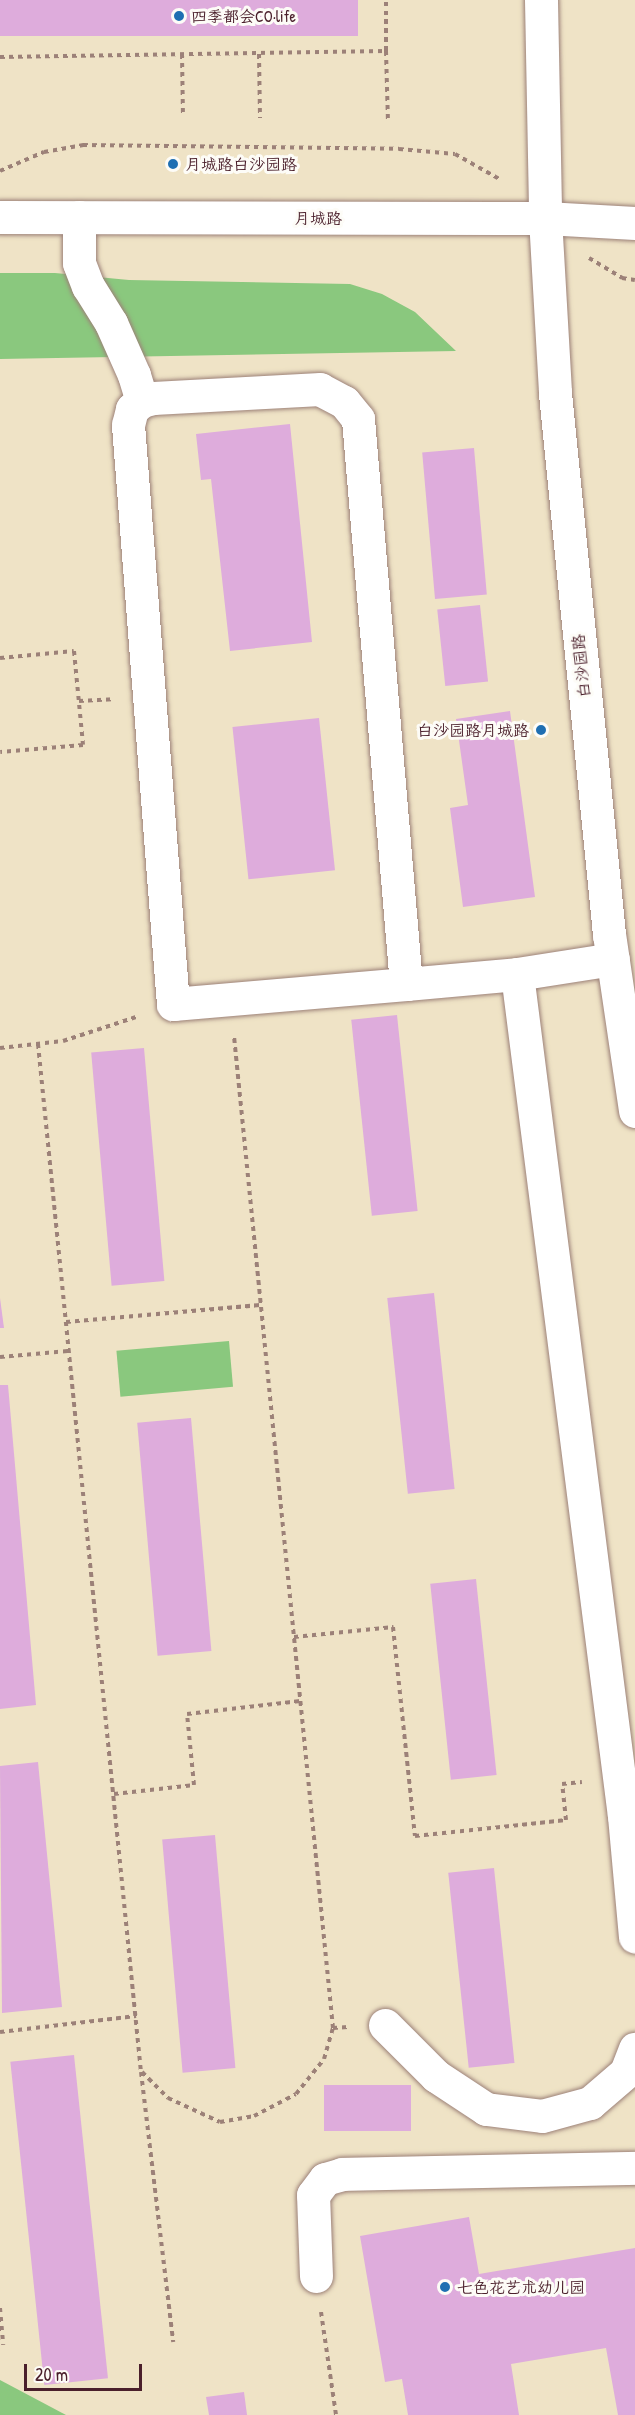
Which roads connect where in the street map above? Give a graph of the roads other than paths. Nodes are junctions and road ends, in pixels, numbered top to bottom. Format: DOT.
graph roads {
  1 [pos="541,0"];
  2 [pos="0,217"];
  3 [pos="79,217"];
  4 [pos="545,218"];
  5 [pos="635,223"];
  6 [pos="142,401"];
  7 [pos="614,959"];
  8 [pos="517,974"];
  9 [pos="406,984"];
  10 [pos="635,1111"];
  11 [pos="635,1937"];
  12 [pos="385,2025"];
  13 [pos="635,2049"];
  14 [pos="635,2168"];
  15 [pos="316,2276"];
  1 -- 4 [label="street, 白沙园路"];
  2 -- 3 [label="street, 月城路"];
  3 -- 4 [label="street, 月城路"];
  3 -- 6 [label="street"];
  4 -- 5 [label="street, 月城路"];
  4 -- 7 [label="street, 白沙园路"];
  6 -- 9 [label="street"];
  6 -- 9 [label="street"];
  7 -- 8 [label="street"];
  7 -- 10 [label="street, 白沙园路"];
  8 -- 9 [label="street"];
  8 -- 11 [label="street"];
  12 -- 13 [label="street"];
  14 -- 15 [label="street"];
}
